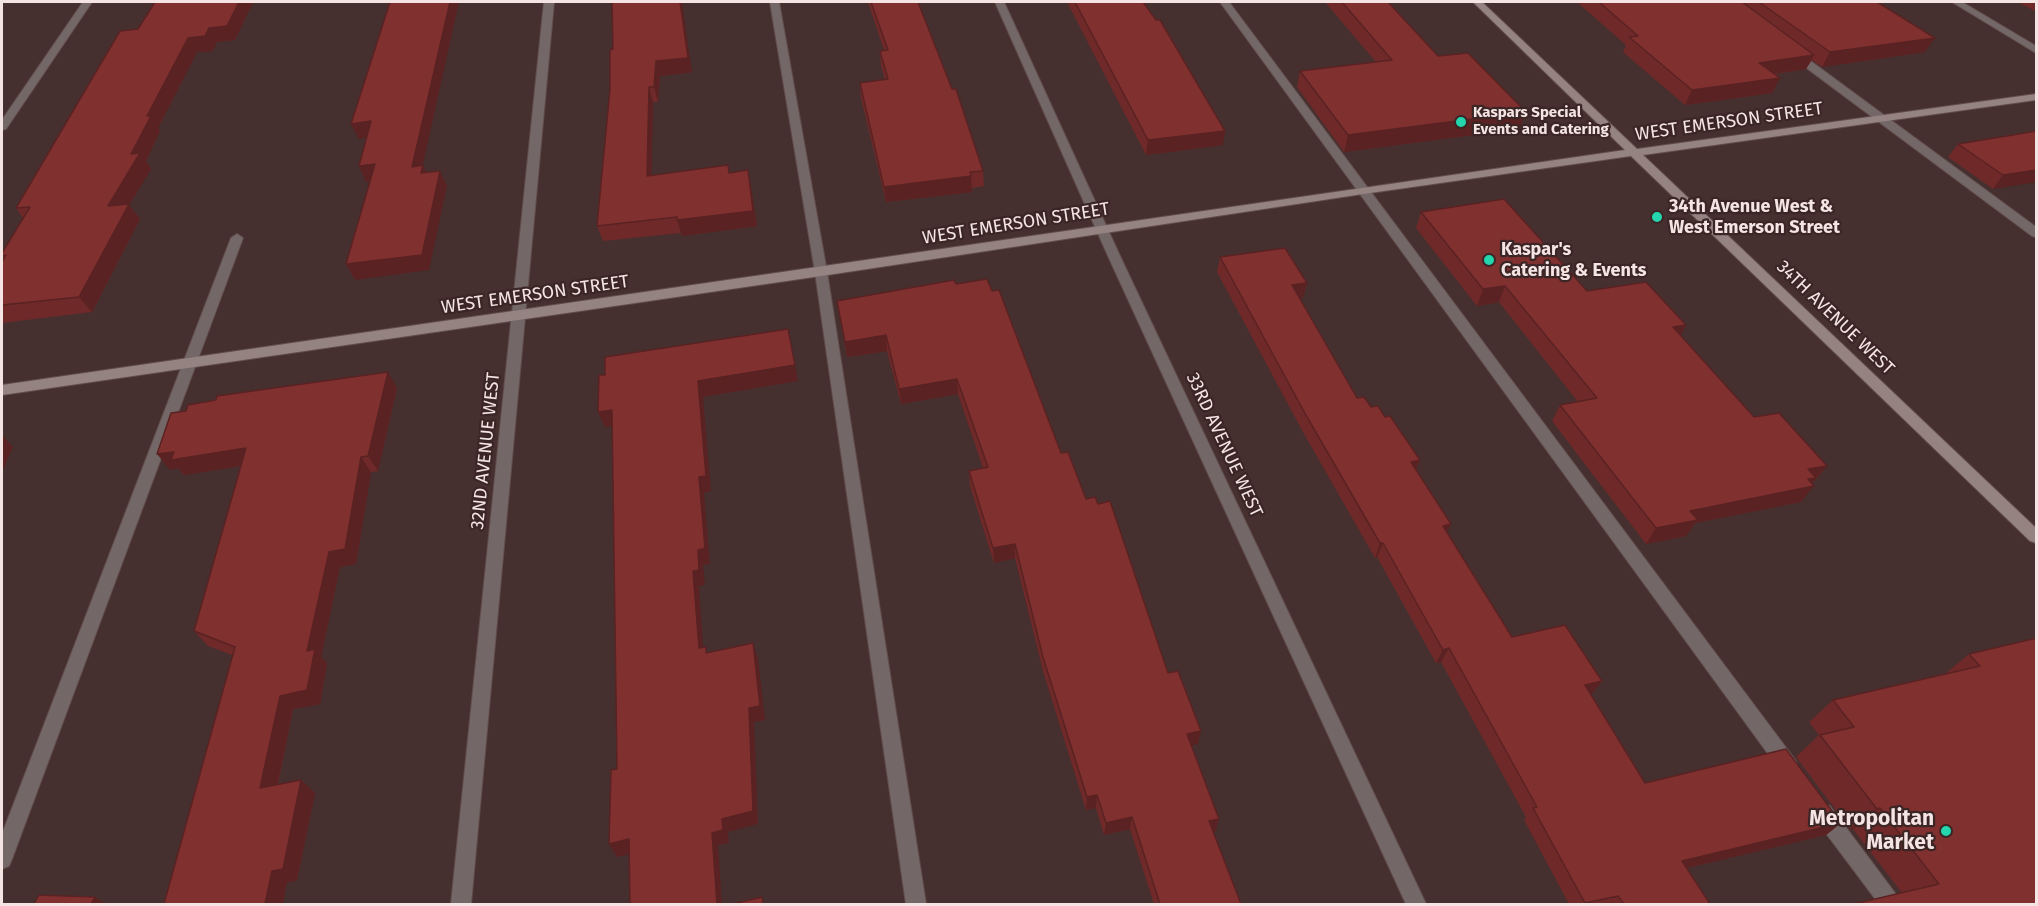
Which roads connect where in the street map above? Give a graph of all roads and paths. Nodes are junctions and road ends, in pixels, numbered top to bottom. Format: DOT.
graph roads {
  1 [pos="87,2"];
  2 [pos="549,2"];
  3 [pos="774,2"];
  4 [pos="999,2"];
  5 [pos="1224,2"];
  6 [pos="1478,2"];
  7 [pos="1956,2"];
  8 [pos="1788,49"];
  9 [pos="2037,50"];
  10 [pos="2037,97"];
  11 [pos="1881,118"];
  12 [pos="2,127"];
  13 [pos="1636,154"];
  14 [pos="1363,190"];
  15 [pos="1102,230"];
  16 [pos="2037,233"];
  17 [pos="237,238"];
  18 [pos="821,272"];
  19 [pos="519,316"];
  20 [pos="189,361"];
  21 [pos="2,390"];
  22 [pos="2037,537"];
  23 [pos="1802,783"];
  24 [pos="1815,802"];
  25 [pos="2,859"];
  26 [pos="461,904"];
  27 [pos="916,904"];
  28 [pos="1416,904"];
  29 [pos="1891,904"];
  1 -- 12 [label="street"];
  2 -- 19 [label="street, 32ND AVENUE WEST"];
  3 -- 18 [label="street"];
  4 -- 15 [label="street, 33RD AVENUE WEST"];
  5 -- 14 [label="street"];
  6 -- 13 [label="street, 34TH AVENUE WEST"];
  7 -- 9 [label="street"];
  8 -- 11 [label="street"];
  10 -- 11 [label="street, WEST EMERSON STREET"];
  11 -- 13 [label="street, WEST EMERSON STREET"];
  11 -- 16 [label="street"];
  13 -- 14 [label="street, WEST EMERSON STREET"];
  13 -- 22 [label="street, 34TH AVENUE WEST"];
  14 -- 15 [label="street, WEST EMERSON STREET"];
  14 -- 23 [label="street"];
  15 -- 18 [label="street, WEST EMERSON STREET"];
  15 -- 28 [label="street, 33RD AVENUE WEST"];
  17 -- 20 [label="street"];
  18 -- 19 [label="street, WEST EMERSON STREET"];
  18 -- 27 [label="street"];
  19 -- 20 [label="street, WEST EMERSON STREET"];
  19 -- 26 [label="street, 32ND AVENUE WEST"];
  20 -- 21 [label="street, WEST EMERSON STREET"];
  20 -- 25 [label="street"];
  24 -- 29 [label="street"];
}
